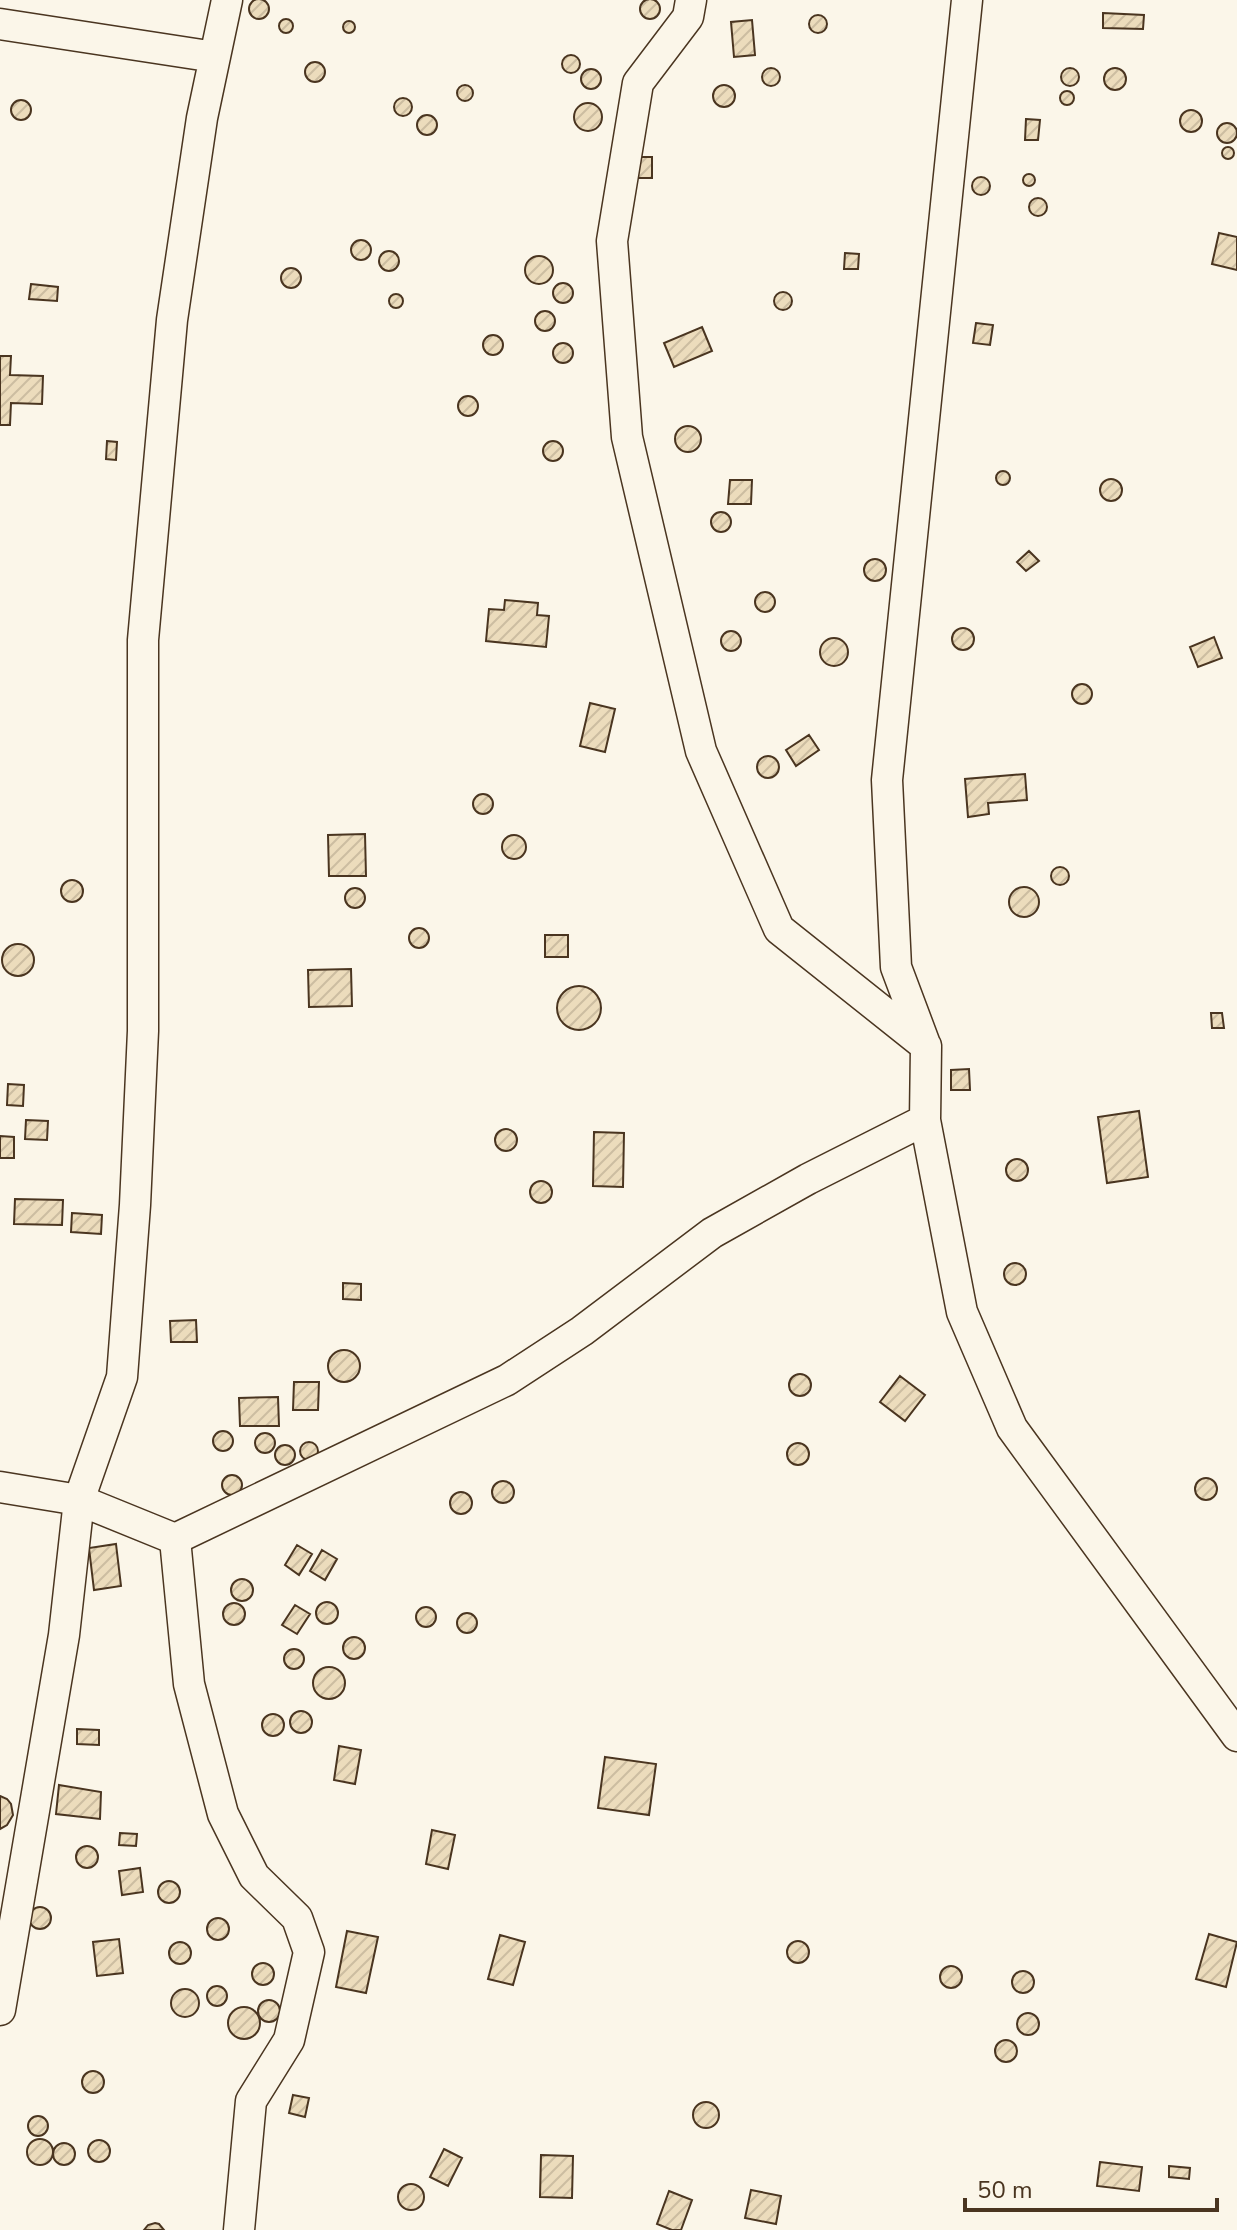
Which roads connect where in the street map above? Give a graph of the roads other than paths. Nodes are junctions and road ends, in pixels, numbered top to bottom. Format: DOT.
graph roads {
  1 [pos="227,0"];
  2 [pos="691,0"];
  3 [pos="967,0"];
  4 [pos="0,24"];
  5 [pos="215,57"];
  6 [pos="926,1047"];
  7 [pos="925,1120"];
  8 [pos="0,1487"];
  9 [pos="79,1500"];
  10 [pos="175,1539"];
  11 [pos="1237,1736"];
  12 [pos="0,2010"];
  13 [pos="239,2230"];
  1 -- 5 [label="street"];
  2 -- 6 [label="street"];
  3 -- 6 [label="street"];
  4 -- 5 [label="street"];
  5 -- 9 [label="street"];
  6 -- 7 [label="street"];
  7 -- 10 [label="street"];
  7 -- 11 [label="street"];
  8 -- 9 [label="street"];
  9 -- 10 [label="street"];
  9 -- 12 [label="street"];
  10 -- 13 [label="street"];
}
